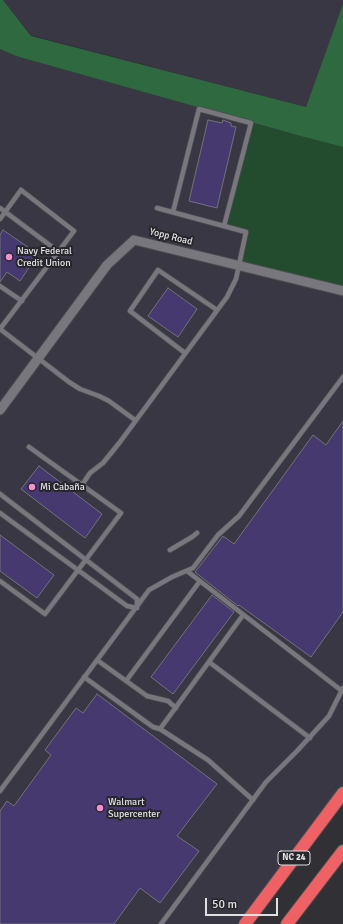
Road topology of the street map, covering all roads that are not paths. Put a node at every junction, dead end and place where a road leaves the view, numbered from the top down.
1 (0, 208) edge
2 (157, 208) dead end
3 (5, 212) junction
4 (173, 212) junction
5 (0, 219) edge
6 (224, 226) junction
7 (59, 252) junction
8 (239, 266) junction
9 (0, 286) edge
10 (343, 291) edge
11 (22, 301) junction
12 (217, 310) junction
13 (0, 329) edge
14 (184, 354) junction
15 (38, 358) junction
16 (343, 377) edge
17 (0, 410) edge
18 (135, 420) junction
19 (29, 447) dead end
20 (82, 485) junction
21 (0, 494) edge
22 (0, 513) edge
23 (197, 533) dead end
24 (170, 550) dead end
25 (86, 560) junction
26 (78, 570) junction
27 (187, 571) junction
28 (0, 581) edge
29 (200, 581) junction
30 (137, 608) junction
31 (243, 615) junction
32 (97, 660) junction
33 (209, 662) junction
34 (84, 677) junction
35 (126, 681) junction
36 (342, 689) edge
37 (176, 708) junction
38 (160, 729) junction
39 (310, 738) junction
40 (0, 791) edge
41 (343, 793) edge
42 (253, 800) junction
43 (343, 851) edge
44 (161, 924) edge
45 (245, 924) edge
46 (287, 924) edge

1 - 3 lane
2 - 4 lane
3 - 5 lane
3 - 7 lane
3 - 7 lane
4 - 6 lane
4 - 6 lane
6 - 8 lane
7 - 11 lane
8 - 10 street, Yopp Road
8 - 12 lane
8 - 15 street, Yopp Road
9 - 11 lane
11 - 13 lane
12 - 14 lane
12 - 14 lane
13 - 15 lane
14 - 18 lane
15 - 17 street, Yopp Road
15 - 18 lane
16 - 27 lane
18 - 20 lane
19 - 20 lane
20 - 25 lane
21 - 25 lane
22 - 26 lane
23 - 24 lane
25 - 26 lane
25 - 30 lane
26 - 28 lane
26 - 30 lane
27 - 29 lane
27 - 30 lane
29 - 31 lane
29 - 35 lane
30 - 32 lane
31 - 33 lane
31 - 36 lane
32 - 34 lane
32 - 35 lane
33 - 37 lane
33 - 39 lane
34 - 38 lane
34 - 40 lane
35 - 37 lane
36 - 39 lane
37 - 38 lane
38 - 42 lane
39 - 42 lane
41 - 45 highway, NC 24
42 - 44 lane
43 - 46 highway

